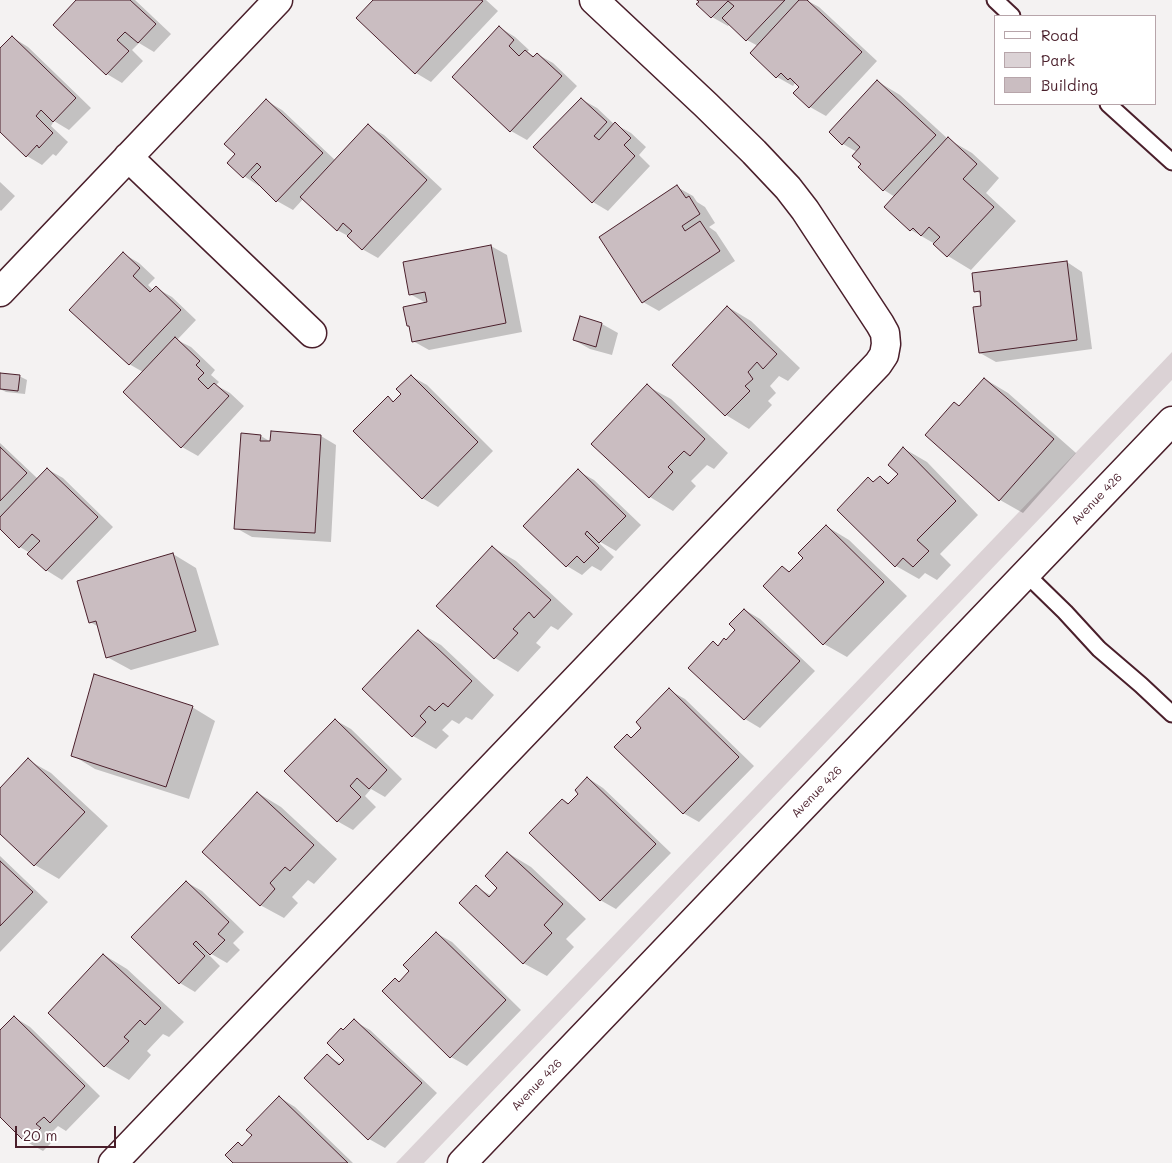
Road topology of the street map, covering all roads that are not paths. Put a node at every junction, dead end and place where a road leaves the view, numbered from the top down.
1 (278, 0) edge
2 (594, 0) edge
3 (995, 0) edge
4 (1011, 15) edge
5 (1109, 105) edge
6 (128, 157) junction
7 (1172, 162) edge
8 (0, 292) edge
9 (312, 333) dead end
10 (1172, 421) edge
11 (1026, 574) junction
12 (1172, 714) edge
13 (113, 1163) edge
14 (462, 1163) edge

1 - 6 street
2 - 13 street
3 - 4 lane
5 - 7 lane
6 - 8 street
6 - 9 street
10 - 11 street, Avenue 426
11 - 12 lane
11 - 14 street, Avenue 426

